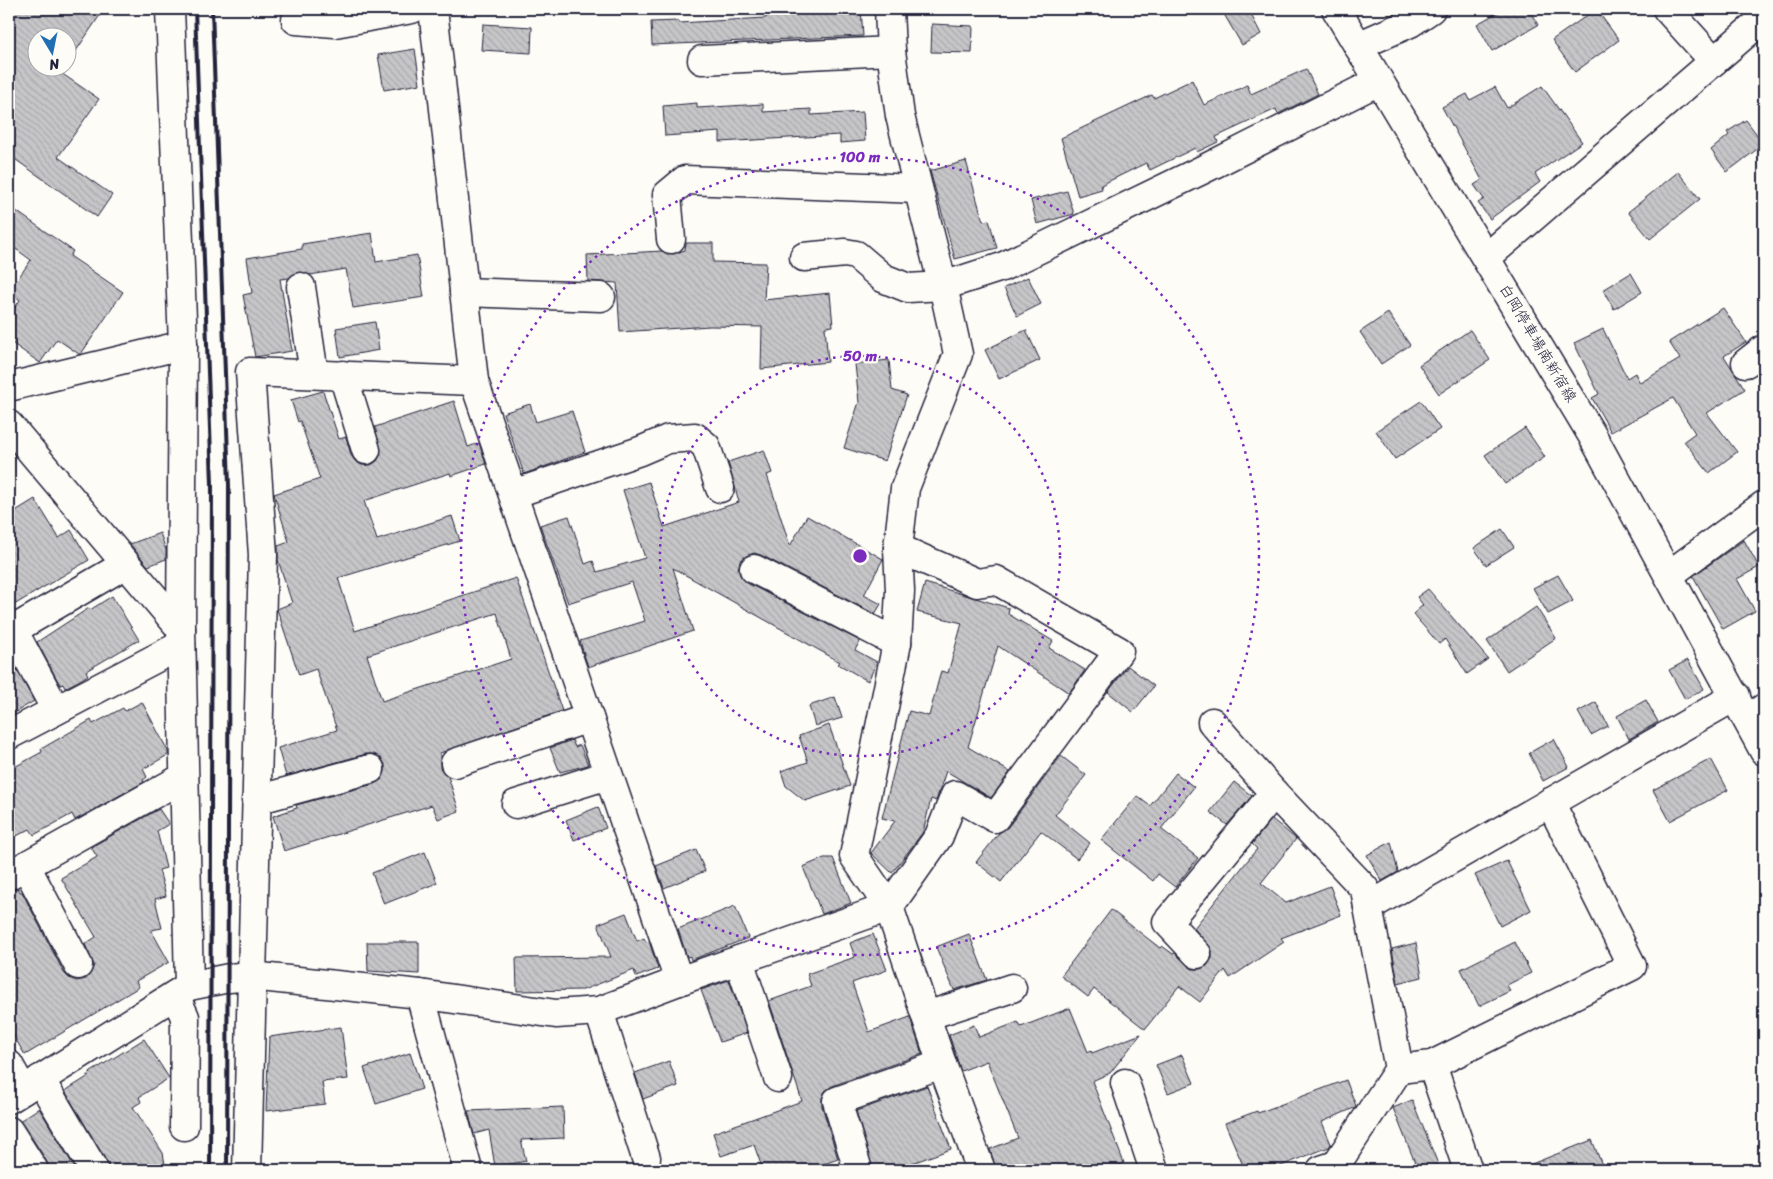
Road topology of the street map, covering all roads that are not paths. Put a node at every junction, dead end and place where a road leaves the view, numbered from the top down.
1 (170, 9) edge
2 (412, 9) edge
3 (433, 9) edge
4 (889, 9) edge
5 (1336, 9) edge
6 (1431, 9) edge
7 (1668, 9) edge
8 (1764, 18) edge
9 (296, 20) dead end
10 (1358, 46) junction
11 (891, 51) junction
12 (702, 60) dead end
13 (1714, 61) junction
14 (1379, 81) junction
15 (918, 189) junction
16 (671, 239) dead end
17 (804, 257) dead end
18 (1487, 257) junction
19 (943, 286) junction
20 (301, 287) dead end
21 (464, 292) junction
22 (600, 297) dead end
23 (183, 345) junction
24 (314, 374) junction
25 (344, 375) junction
26 (474, 381) junction
27 (9, 387) edge
28 (9, 425) edge
29 (366, 450) dead end
30 (720, 488) dead end
31 (513, 494) junction
32 (1764, 505) edge
33 (898, 548) junction
34 (126, 564) junction
35 (754, 569) dead end
36 (1669, 575) junction
37 (181, 637) junction
38 (897, 643) junction
39 (1749, 708) edge
40 (56, 710) junction
41 (589, 718) junction
42 (1212, 722) dead end
43 (9, 735) edge
44 (1764, 751) edge
45 (455, 763) dead end
46 (370, 769) dead end
47 (608, 774) junction
48 (184, 777) junction
49 (1274, 794) junction
50 (256, 800) junction
51 (1550, 802) junction
52 (516, 804) dead end
53 (17, 870) edge
54 (889, 907) junction
55 (1368, 907) junction
56 (1197, 954) dead end
57 (739, 960) junction
58 (78, 965) dead end
59 (251, 976) junction
60 (679, 981) junction
61 (1012, 988) dead end
62 (182, 990) junction
63 (420, 994) junction
64 (599, 1012) junction
65 (926, 1016) junction
66 (942, 1064) junction
67 (1432, 1065) junction
68 (9, 1066) edge
69 (1399, 1068) junction
70 (778, 1078) dead end
71 (1125, 1083) dead end
72 (24, 1089) edge
73 (184, 1126) dead end
74 (9, 1131) edge
75 (646, 1158) dead end
76 (34, 1170) edge
77 (94, 1170) edge
78 (247, 1170) edge
79 (468, 1170) edge
80 (858, 1170) edge
81 (981, 1170) edge
82 (1154, 1170) edge
83 (1321, 1170) edge
84 (1468, 1170) edge

1 - 23 street
2 - 9 street
3 - 21 street
4 - 11 street
5 - 10 street, 白岡停車場南新宿線
6 - 10 street
7 - 13 street
8 - 13 street
10 - 14 street, 白岡停車場南新宿線
11 - 12 street
11 - 15 street
13 - 18 street
14 - 18 street, 白岡停車場南新宿線
14 - 19 street
15 - 16 street
15 - 19 street
17 - 19 street
18 - 36 street, 白岡停車場南新宿線
19 - 33 street
20 - 24 street
21 - 22 street
21 - 26 street
23 - 27 street
23 - 37 street
24 - 25 street
24 - 50 street
25 - 26 street
25 - 29 street
26 - 31 street
28 - 34 street
30 - 31 street
31 - 41 street
32 - 36 street
33 - 38 street
33 - 54 street
34 - 37 street
34 - 40 street
35 - 38 street
36 - 39 street, 白岡停車場南新宿線
37 - 40 street
37 - 48 street
38 - 54 street
39 - 44 street, 白岡停車場南新宿線
39 - 51 street
40 - 43 street
41 - 45 street
41 - 47 street
42 - 49 street
46 - 50 street
47 - 52 street
47 - 60 street
48 - 53 street
48 - 62 street
49 - 55 street
49 - 56 street
50 - 59 street
51 - 55 street
51 - 67 street
53 - 58 street
54 - 57 street
54 - 65 street
55 - 69 street
57 - 60 street
57 - 70 street
59 - 62 street
59 - 63 street
59 - 78 street
60 - 64 street
61 - 65 street
62 - 72 street
62 - 73 street
63 - 64 street
63 - 79 street
64 - 75 street
65 - 66 street
66 - 80 street
66 - 81 street
67 - 69 street
67 - 84 street
68 - 72 street
69 - 83 street
71 - 82 street
72 - 77 street
74 - 76 street

